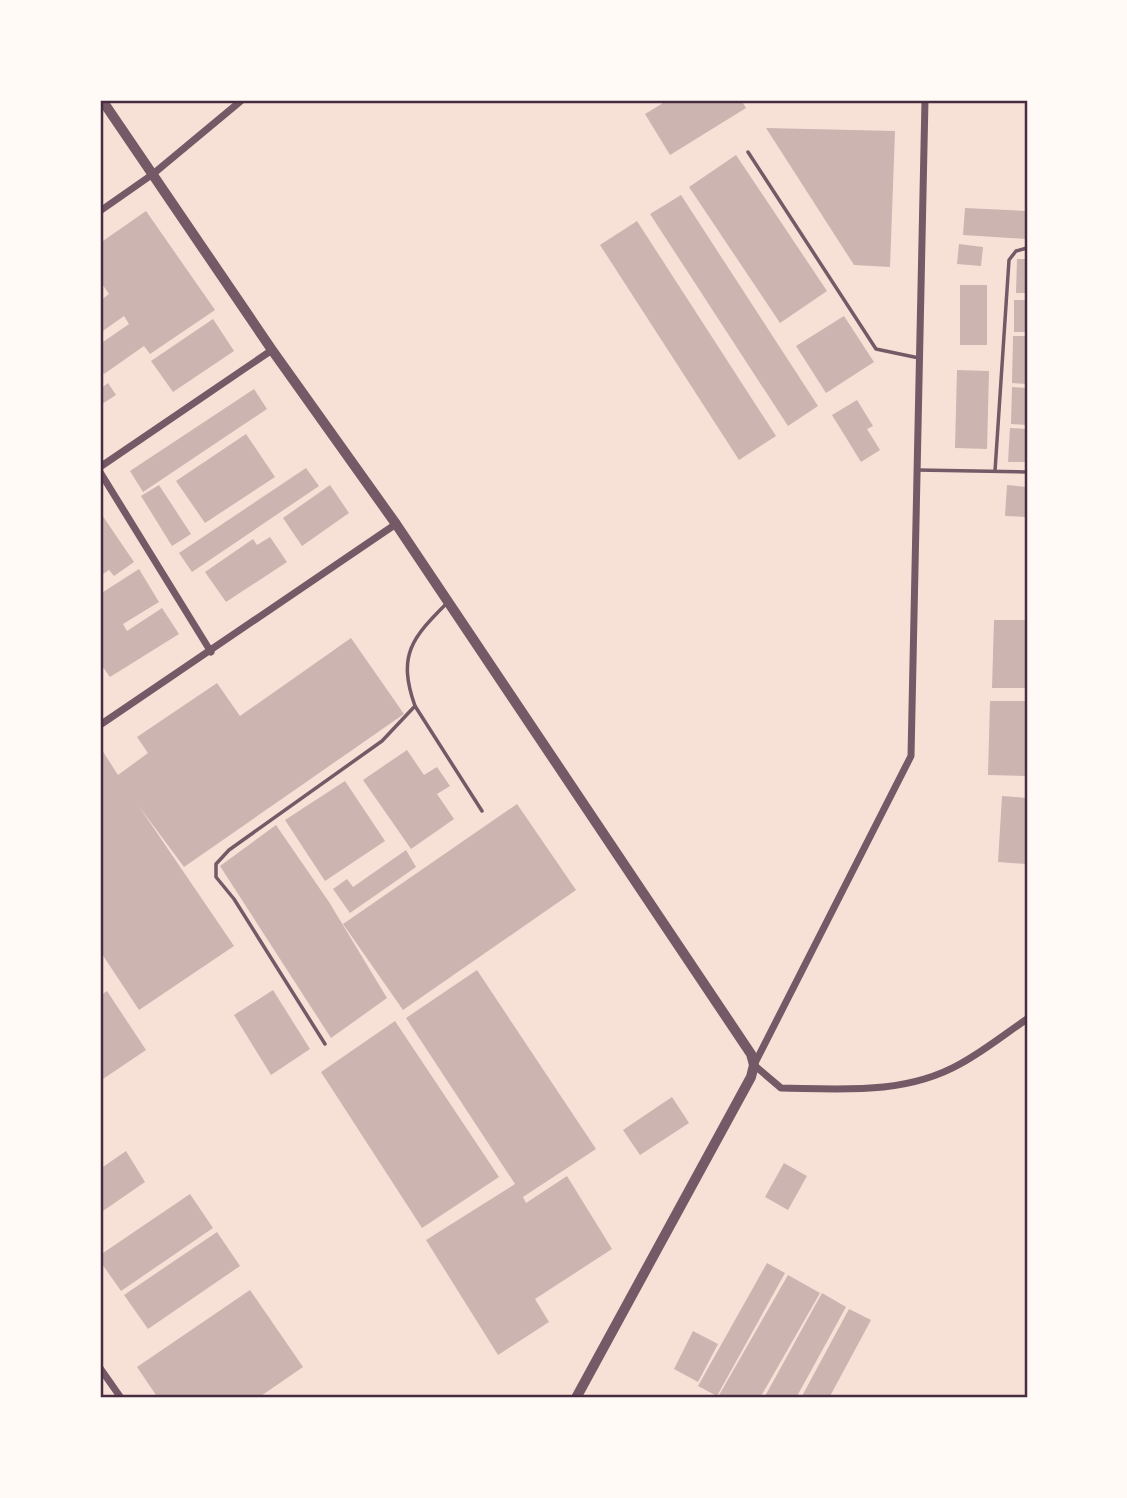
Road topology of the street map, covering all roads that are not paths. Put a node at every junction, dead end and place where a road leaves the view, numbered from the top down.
1 (102, 100) edge
2 (242, 100) edge
3 (925, 100) edge
4 (748, 152) dead end
5 (153, 174) junction
6 (100, 211) edge
7 (1027, 248) edge
8 (272, 350) junction
9 (919, 358) junction
10 (100, 469) edge
11 (917, 470) junction
12 (995, 471) junction
13 (1027, 472) edge
14 (396, 524) junction
15 (448, 601) junction
16 (211, 652) junction
17 (415, 706) junction
18 (100, 725) edge
19 (482, 811) dead end
20 (1027, 1019) edge
21 (325, 1044) dead end
22 (754, 1065) junction
23 (100, 1368) edge
24 (121, 1398) edge
25 (576, 1398) edge

1 - 5 street
2 - 5 street
3 - 9 street
4 - 9 lane
5 - 6 street
5 - 8 street
7 - 12 lane
8 - 10 street
8 - 14 street
9 - 11 street
10 - 16 street
11 - 12 lane
11 - 22 street
12 - 13 lane
14 - 15 street
14 - 16 street
15 - 17 lane
15 - 22 street
16 - 18 street
17 - 19 lane
17 - 21 lane
20 - 22 street
22 - 25 street
23 - 24 street

